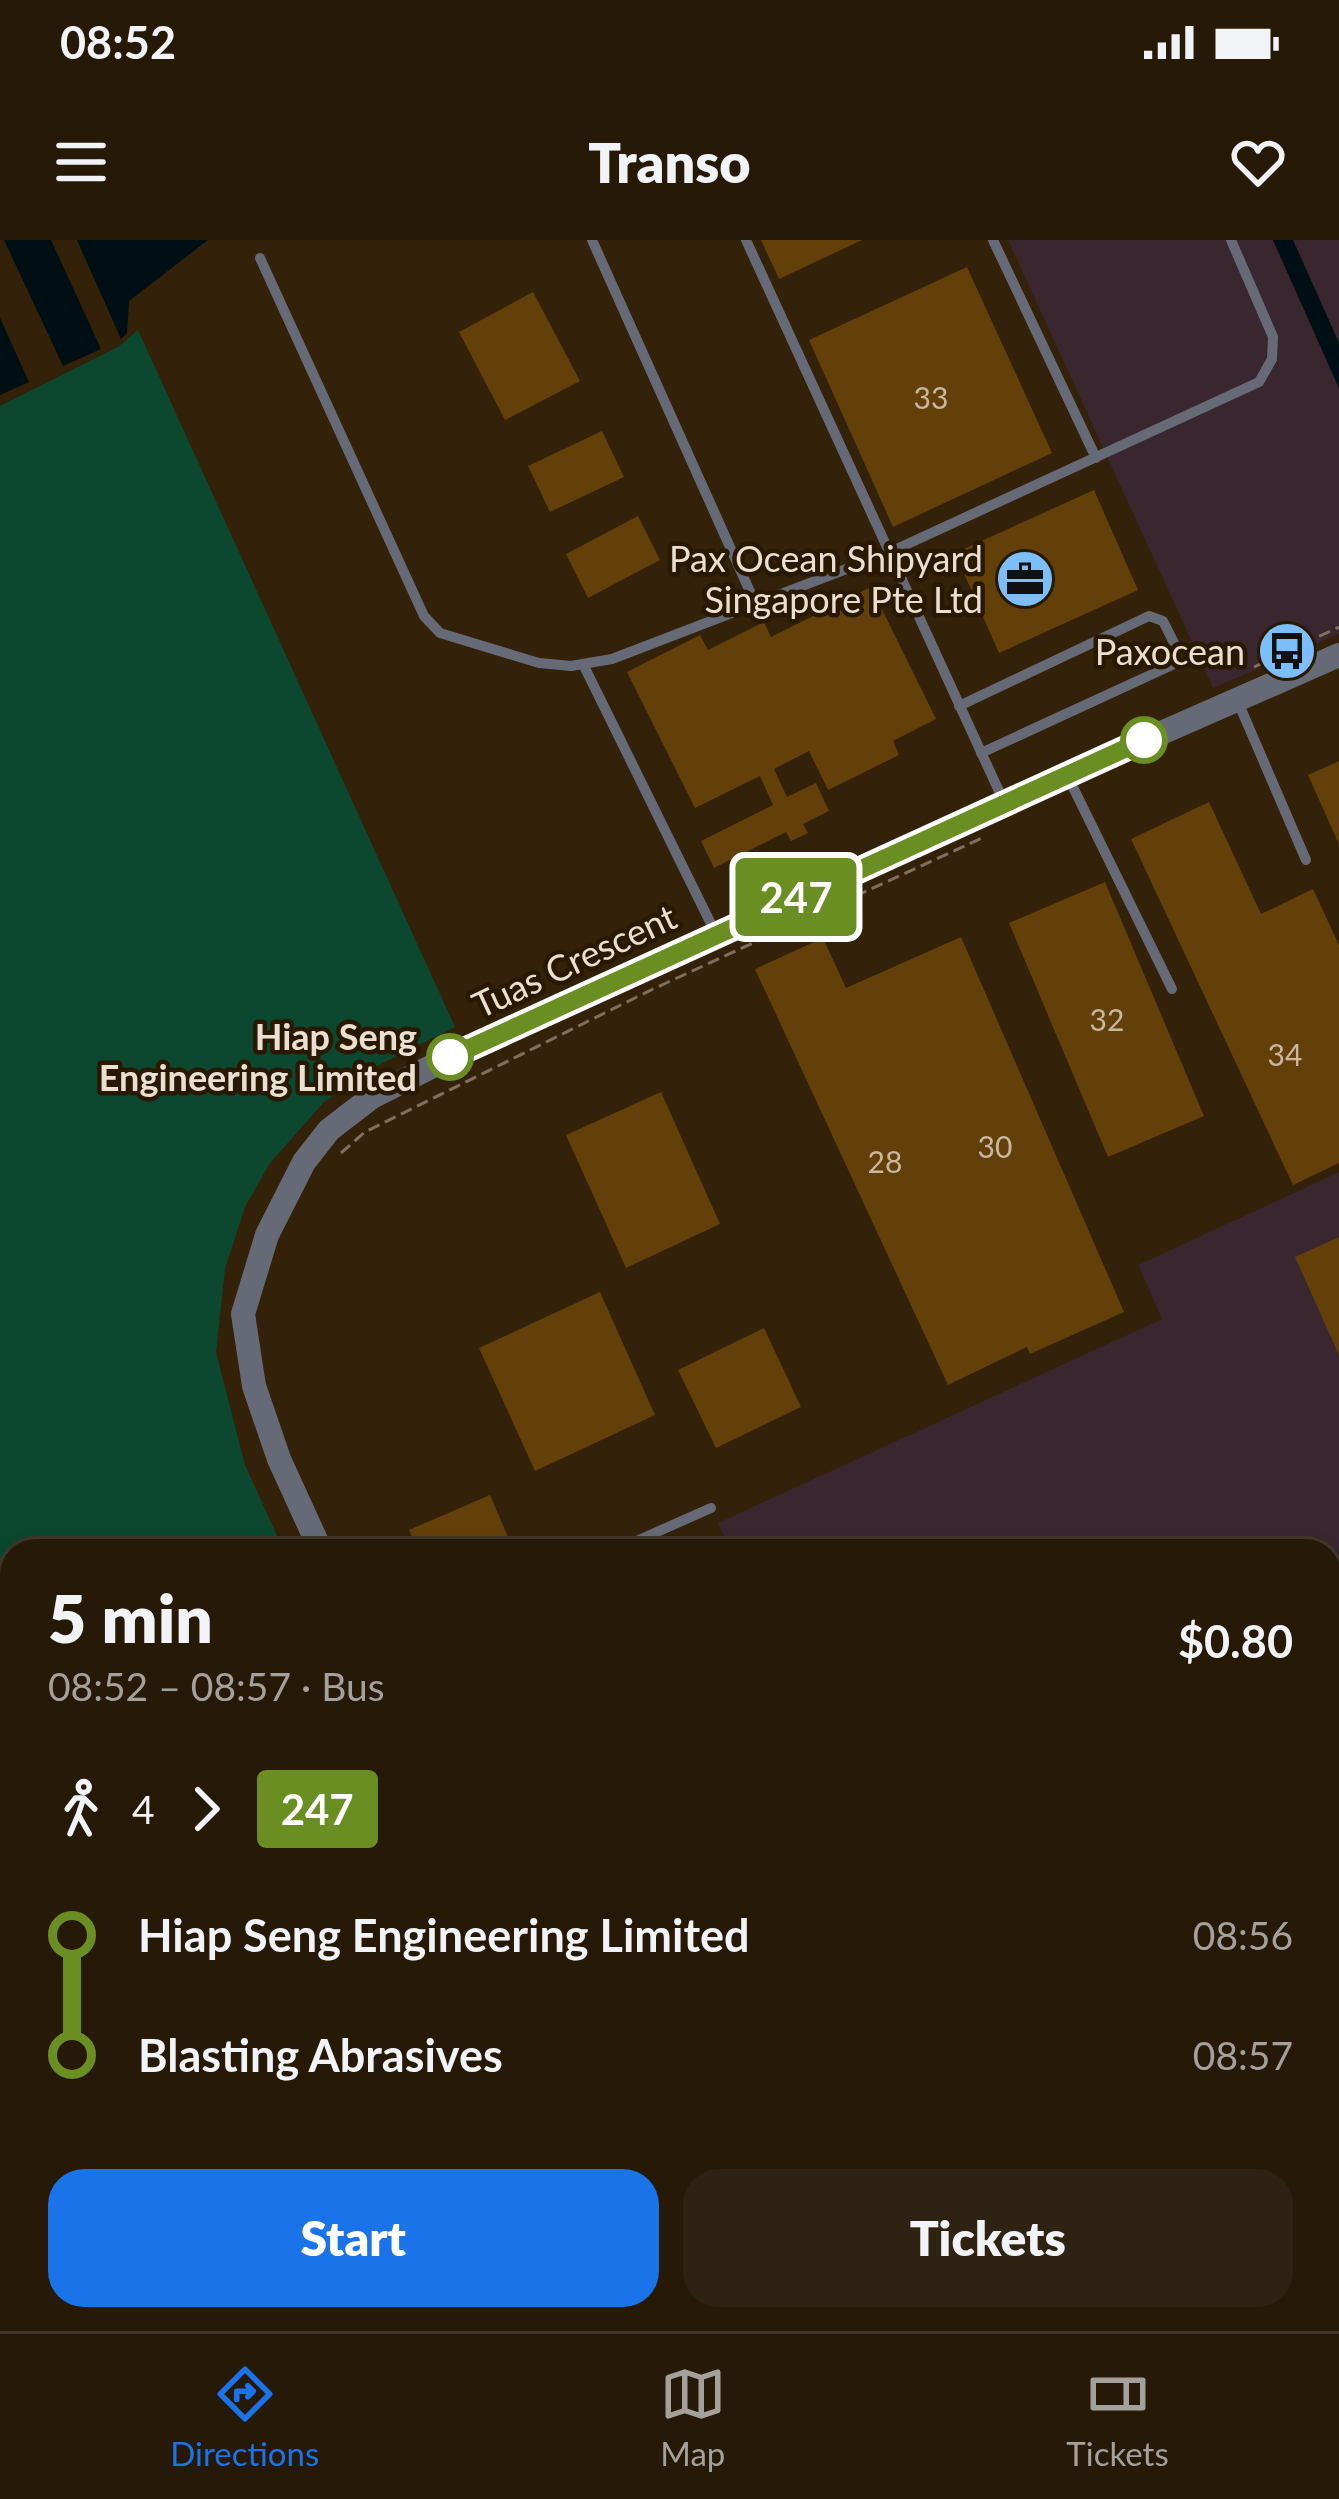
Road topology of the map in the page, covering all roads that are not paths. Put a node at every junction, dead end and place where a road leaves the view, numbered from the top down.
1 (592, 240) edge
2 (746, 240) edge
3 (993, 240) edge
4 (1232, 240) edge
5 (260, 258) dead end
6 (1096, 458) junction
7 (888, 553) junction
8 (756, 605) junction
9 (1339, 655) edge
10 (584, 664) junction
11 (1237, 699) junction
12 (959, 706) junction
13 (981, 753) junction
14 (1067, 774) junction
15 (1004, 802) junction
16 (1306, 860) dead end
17 (716, 934) junction
18 (1172, 989) dead end
19 (711, 1508) dead end
20 (315, 1539) edge
21 (641, 1539) edge

1 - 8 lane
2 - 7 lane
3 - 6 lane
4 - 6 lane
5 - 10 lane
6 - 7 lane
7 - 8 lane
7 - 12 lane
8 - 10 lane
9 - 11 street, Tuas Crescent
10 - 17 lane
11 - 14 street, Tuas Crescent
11 - 16 lane
12 - 13 lane
12 - 13 lane
13 - 15 lane
14 - 15 street, Tuas Crescent
14 - 18 lane
15 - 17 street, Tuas Crescent
17 - 20 street, Tuas Crescent
19 - 21 lane

